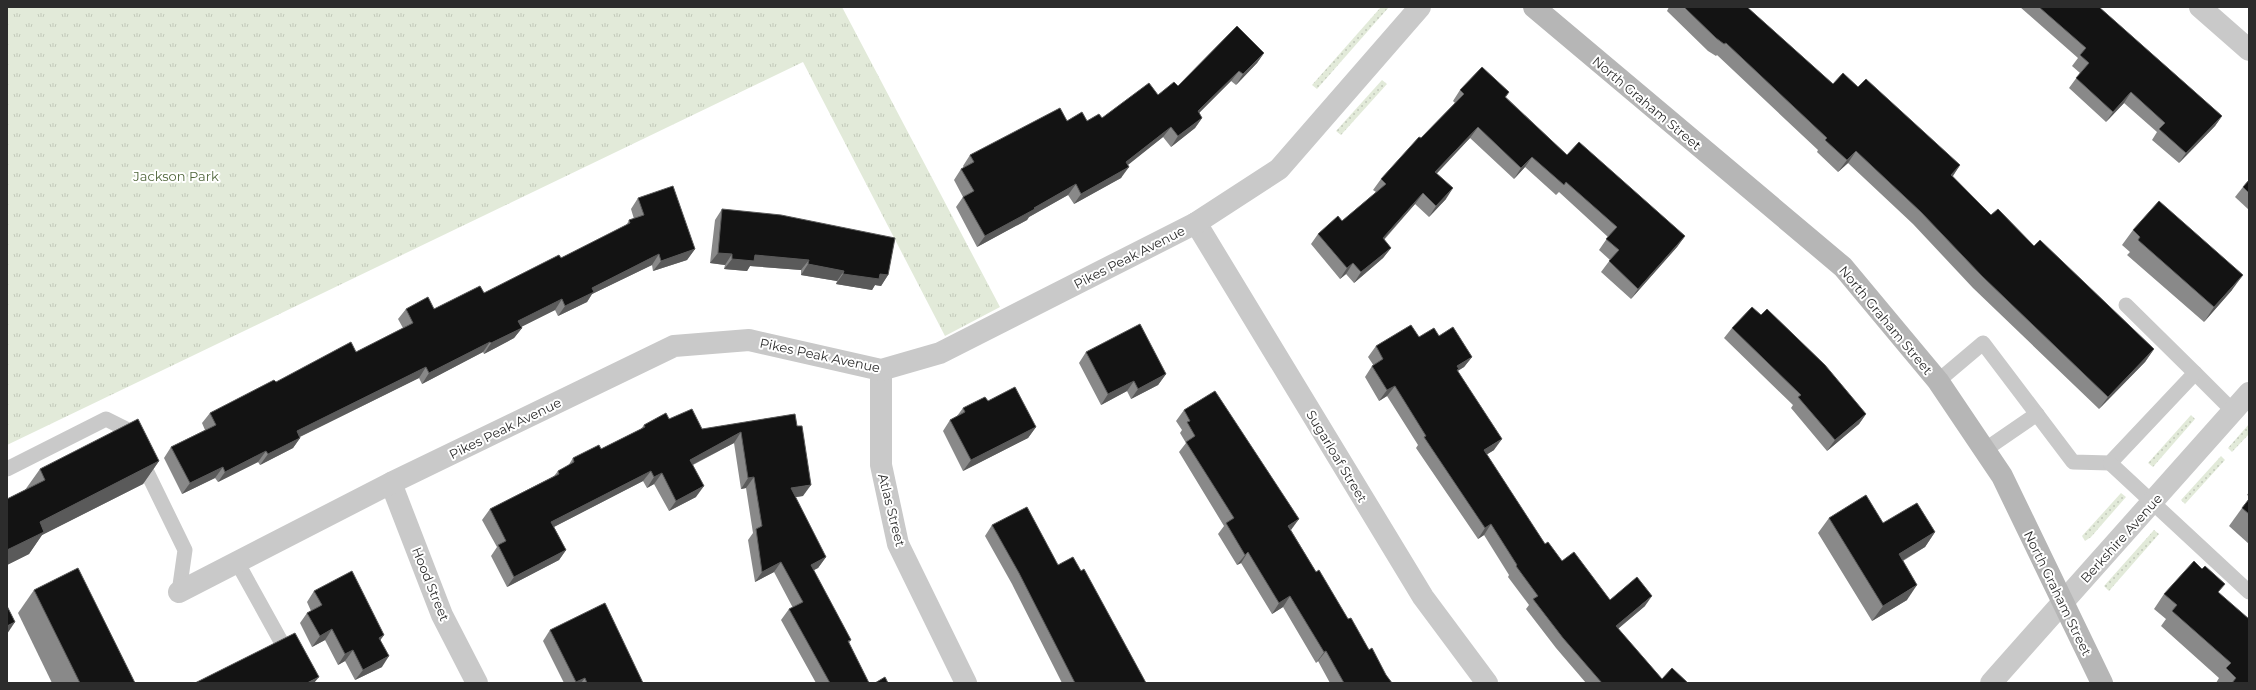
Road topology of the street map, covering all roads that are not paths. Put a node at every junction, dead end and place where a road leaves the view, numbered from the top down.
1 (1420, 7) edge
2 (1534, 7) edge
3 (2200, 7) edge
4 (2249, 50) edge
5 (1196, 223) junction
6 (2126, 305) dead end
7 (881, 370) junction
8 (2195, 373) junction
9 (1938, 381) junction
10 (2249, 393) edge
11 (2233, 411) junction
12 (2037, 414) junction
13 (1986, 449) junction
14 (2110, 462) junction
15 (7, 469) edge
16 (391, 483) junction
17 (2152, 504) junction
18 (237, 562) junction
19 (179, 592) joint
20 (2249, 592) edge
21 (2062, 603) junction
22 (304, 683) edge
23 (477, 683) edge
24 (966, 683) edge
25 (1487, 683) edge
26 (1991, 683) edge
27 (2102, 683) edge

1 - 5 street, Pikes Peak Avenue
2 - 9 main road, North Graham Street
3 - 4 street
5 - 7 street, Pikes Peak Avenue
5 - 25 street, Sugarloaf Street
6 - 8 lane
7 - 16 street, Pikes Peak Avenue
7 - 24 street, Atlas Street
8 - 11 lane
8 - 14 lane
9 - 12 lane
9 - 13 main road, North Graham Street
10 - 11 street, Berkshire Avenue
11 - 17 street, Berkshire Avenue
12 - 13 lane
12 - 14 lane
13 - 21 main road, North Graham Street
14 - 17 lane
15 - 19 lane
16 - 18 street, Pikes Peak Avenue
16 - 23 street, Hood Street
17 - 20 lane
17 - 21 street, Berkshire Avenue
18 - 19 street, Pikes Peak Avenue
18 - 22 lane
21 - 26 street, Berkshire Avenue
21 - 27 main road, North Graham Street

